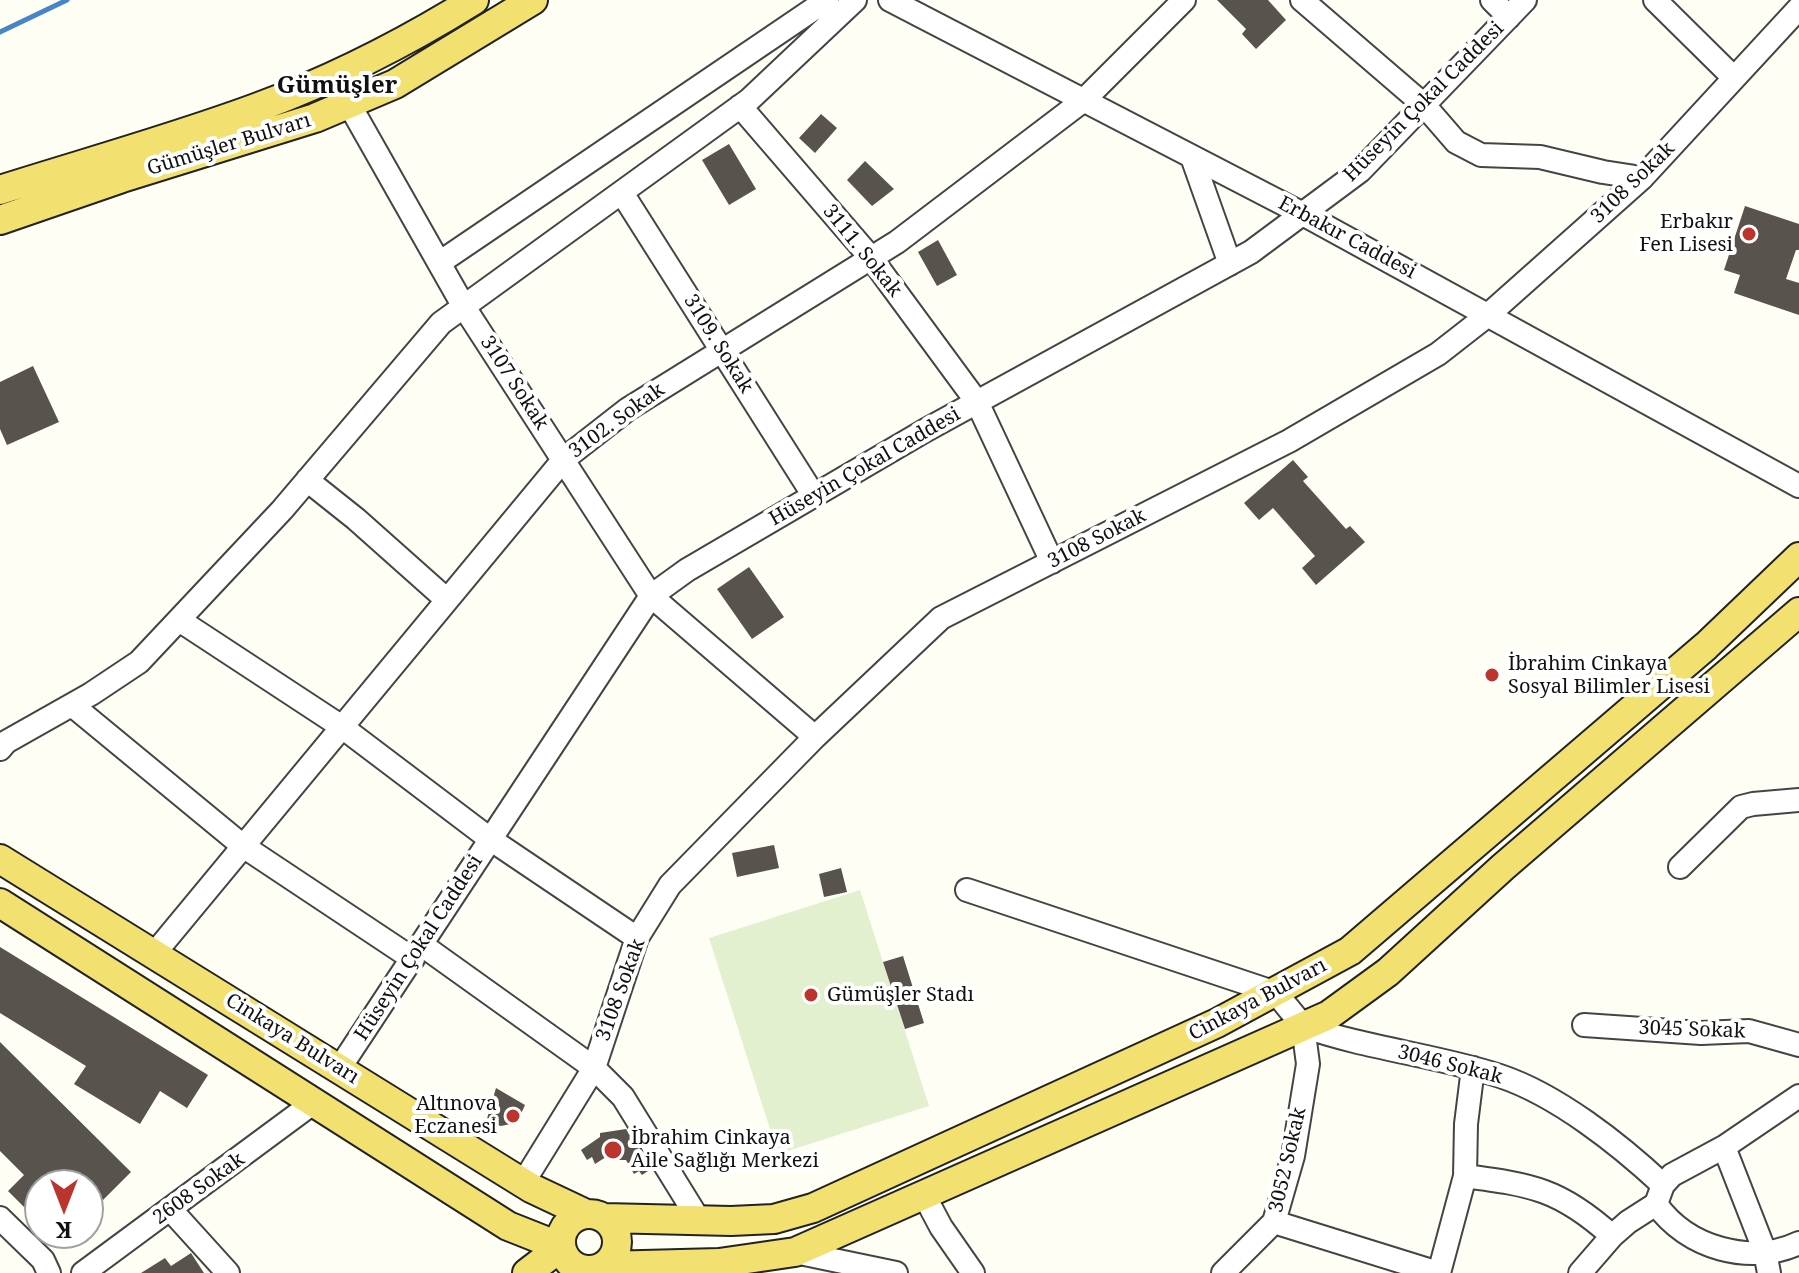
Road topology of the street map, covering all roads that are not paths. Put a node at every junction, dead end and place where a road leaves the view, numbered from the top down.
1 (474, 0) edge
2 (533, 0) edge
3 (794, 0) edge
4 (827, 0) edge
5 (855, 0) edge
6 (890, 0) edge
7 (1184, 0) edge
8 (1302, 0) edge
9 (1492, 0) edge
10 (1525, 0) edge
11 (1655, 0) edge
12 (1799, 8) edge
13 (1509, 17) junction
14 (794, 23) junction
15 (1734, 78) junction
16 (1084, 100) junction
17 (349, 104) junction
18 (1424, 105) junction
19 (740, 106) junction
20 (1192, 157) junction
21 (1642, 178) junction
22 (0, 190) edge
23 (622, 193) junction
24 (1303, 214) junction
25 (0, 220) edge
26 (871, 258) junction
27 (439, 263) junction
28 (1230, 264) junction
29 (464, 307) junction
30 (1488, 315) junction
31 (722, 351) junction
32 (977, 402) junction
33 (564, 459) junction
34 (307, 480) junction
35 (1799, 486) edge
36 (814, 496) junction
37 (1799, 557) edge
38 (1052, 562) junction
39 (651, 596) junction
40 (447, 600) junction
41 (1799, 612) edge
42 (179, 620) junction
43 (72, 705) junction
44 (342, 727) junction
45 (815, 737) junction
46 (0, 749) edge
47 (1799, 800) edge
48 (490, 839) junction
49 (243, 846) junction
50 (0, 859) edge
51 (1680, 867) dead end
52 (967, 890) dead end
53 (0, 903) edge
54 (637, 938) junction
55 (417, 952) junction
56 (154, 954) junction
57 (1276, 993) junction
58 (1584, 1025) dead end
59 (1303, 1026) junction
60 (1799, 1045) edge
61 (594, 1068) junction
62 (1473, 1068) junction
63 (339, 1069) junction
64 (1799, 1096) edge
65 (313, 1103) junction
66 (1724, 1147) junction
67 (1465, 1176) junction
68 (523, 1183) junction
69 (1660, 1194) junction
70 (924, 1195) junction
71 (170, 1209) junction
72 (595, 1216) junction
73 (0, 1218) edge
74 (699, 1220) junction
75 (1274, 1222) junction
76 (1612, 1236) junction
77 (1799, 1243) edge
78 (561, 1247) junction
79 (795, 1252) junction
80 (1767, 1263) edge
81 (705, 1268) edge
82 (590, 1269) edge
83 (49, 1273) edge
84 (83, 1273) edge
85 (228, 1273) edge
86 (527, 1273) edge
87 (896, 1273) edge
88 (973, 1273) edge
89 (1223, 1273) edge
90 (1439, 1273) edge
91 (1580, 1273) edge

1 - 22 main road, Gümüşler Bulvarı
2 - 17 main road, Gümüşler Bulvarı
3 - 14 street
4 - 14 street
5 - 19 street
6 - 16 street, Erbakır Caddesi
7 - 16 street, 3102. Sokak
8 - 18 street
9 - 13 street
10 - 13 street, Hüseyin Çokal Caddesi
11 - 15 street
12 - 15 street, 3108 Sokak
13 - 18 street, Hüseyin Çokal Caddesi
14 - 27 street
15 - 21 street, 3108 Sokak
16 - 20 street, Erbakır Caddesi
16 - 26 street, 3102. Sokak
17 - 25 main road, Gümüşler Bulvarı
17 - 27 street, 3107 Sokak
18 - 21 street
18 - 24 street, Hüseyin Çokal Caddesi
19 - 23 street
19 - 26 street, 3111. Sokak
20 - 24 street, Erbakır Caddesi
20 - 28 street
21 - 30 street, 3108 Sokak
23 - 29 street
23 - 31 street, 3109. Sokak
24 - 28 street, Hüseyin Çokal Caddesi
24 - 30 street, Erbakır Caddesi
26 - 31 street, 3102. Sokak
26 - 32 street, 3111. Sokak
27 - 29 street, 3107 Sokak
28 - 32 street, Hüseyin Çokal Caddesi
29 - 33 street, 3107 Sokak
29 - 34 street
30 - 35 street, Erbakır Caddesi
30 - 38 street, 3108 Sokak
31 - 33 street, 3102. Sokak
31 - 36 street, 3109. Sokak
32 - 36 street, Hüseyin Çokal Caddesi
32 - 38 street, 3111. Sokak
33 - 39 street, 3107 Sokak
33 - 40 street, 3102. Sokak
34 - 40 street
34 - 42 street
36 - 39 street, Hüseyin Çokal Caddesi
37 - 57 main road, Cinkaya Bulvarı
38 - 45 street, 3108 Sokak
39 - 45 street, 3107 Sokak
39 - 48 street, Hüseyin Çokal Caddesi
40 - 44 street, 3102. Sokak
41 - 59 main road, Cinkaya Bulvarı
42 - 43 street
42 - 44 street
43 - 46 street
43 - 49 street
44 - 48 street
44 - 49 street, 3102. Sokak
45 - 54 street, 3108 Sokak
47 - 51 street
48 - 54 street
48 - 55 street, Hüseyin Çokal Caddesi
49 - 55 street
49 - 56 street, 3102. Sokak
50 - 56 main road, Cinkaya Bulvarı
52 - 57 street
53 - 65 main road, Cinkaya Bulvarı
54 - 61 street, 3108 Sokak
55 - 61 street
55 - 63 street, Hüseyin Çokal Caddesi
56 - 63 main road, Cinkaya Bulvarı
57 - 59 street
57 - 74 main road, Cinkaya Bulvarı
58 - 60 street, 3045 Sokak
59 - 62 street, 3046 Sokak
59 - 70 main road, Cinkaya Bulvarı
59 - 75 street, 3052 Sokak
61 - 68 street, 3108 Sokak
61 - 74 street
62 - 67 street
62 - 69 street, 3046 Sokak
63 - 68 main road, Cinkaya Bulvarı
64 - 66 street
65 - 71 street, 2608 Sokak
65 - 78 main road, Cinkaya Bulvarı
66 - 69 street
66 - 80 street
67 - 76 street
67 - 90 street
68 - 72 main road, Cinkaya Bulvarı
69 - 76 street
69 - 80 street, 3046 Sokak
70 - 79 main road, Cinkaya Bulvarı
70 - 88 street
71 - 84 street, 2608 Sokak
71 - 85 street
72 - 74 main road, Cinkaya Bulvarı
72 - 78 main road
72 - 82 main road
73 - 83 street
75 - 89 street, 3052 Sokak
75 - 90 street
76 - 91 street
77 - 80 street, 3046 Sokak
78 - 82 main road
78 - 86 main road
79 - 81 main road, Cinkaya Bulvarı
79 - 87 street
81 - 82 main road, Cinkaya Bulvarı

